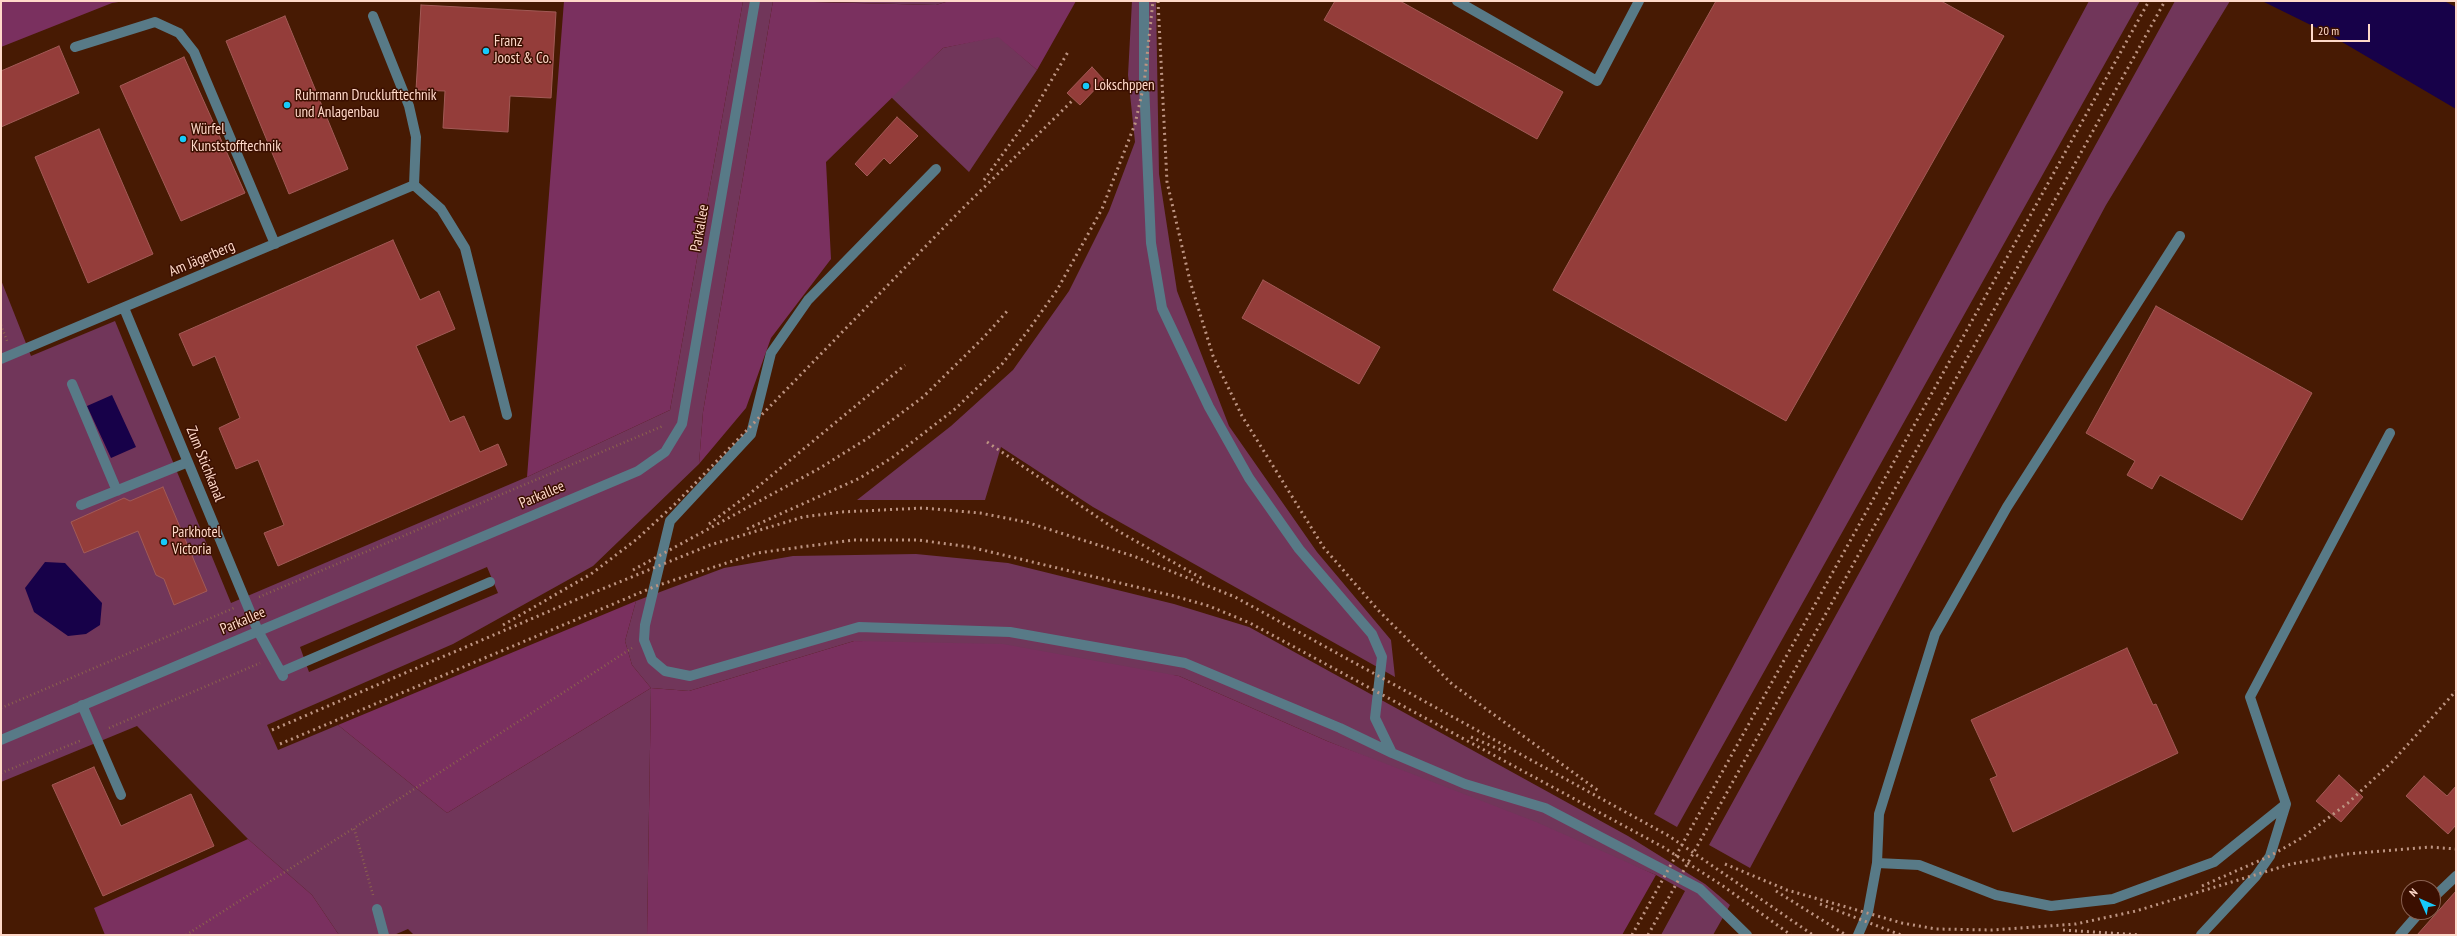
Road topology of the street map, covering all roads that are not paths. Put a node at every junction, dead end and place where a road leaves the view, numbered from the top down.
1 (755, 1) edge
2 (1144, 1) edge
3 (1457, 1) edge
4 (1639, 1) edge
5 (373, 16) dead end
6 (75, 47) dead end
7 (936, 169) dead end
8 (414, 185) junction
9 (2180, 236) dead end
10 (275, 244) junction
11 (124, 308) junction
12 (1, 359) edge
13 (72, 384) dead end
14 (507, 415) dead end
15 (2390, 433) dead end
16 (188, 462) junction
17 (117, 491) junction
18 (81, 505) dead end
19 (490, 582) dead end
20 (258, 631) junction
21 (82, 705) junction
22 (1, 740) edge
23 (1392, 753) junction
24 (121, 795) dead end
25 (2286, 804) junction
26 (1877, 863) junction
27 (2456, 876) edge
28 (2441, 890) edge
29 (377, 909) road end
30 (2413, 920) edge
31 (384, 935) edge
32 (1747, 935) edge
33 (1858, 935) edge
34 (2201, 935) edge
35 (2400, 935) edge

1 - 20 street, Parkallee
2 - 23 street
3 - 4 street
5 - 8 street
6 - 10 street
7 - 23 street
8 - 10 street, Am Jägerberg
8 - 14 street
9 - 26 street
10 - 11 street, Am Jägerberg
11 - 12 street, Am Jägerberg
11 - 16 street, Zum Stichkanal
13 - 17 street
15 - 25 street
16 - 17 street
16 - 20 street, Zum Stichkanal
17 - 18 street
19 - 20 street, Zum Stichkanal
20 - 21 street, Parkallee
21 - 22 street, Parkallee
21 - 24 street
23 - 32 street
25 - 26 street
25 - 34 street
26 - 33 street
27 - 28 street
29 - 31 street
30 - 35 street

